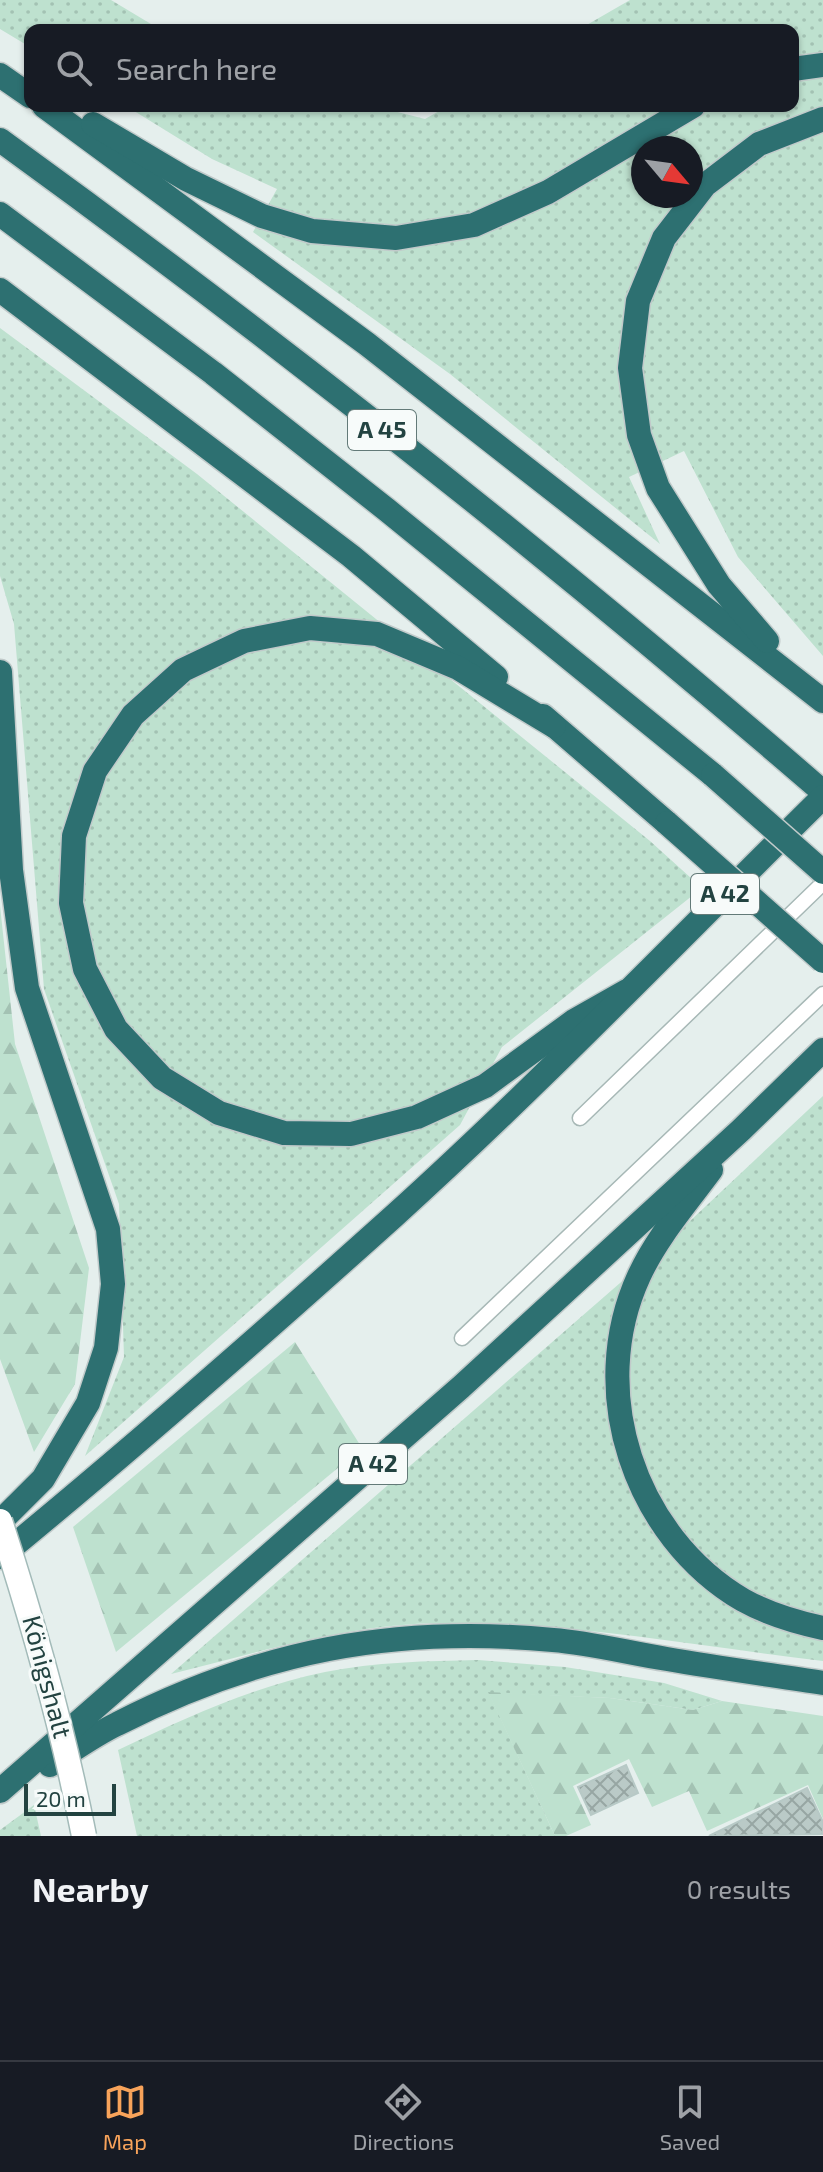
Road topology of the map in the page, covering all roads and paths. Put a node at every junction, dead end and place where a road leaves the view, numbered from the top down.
1 (823, 65) edge
2 (799, 68) edge
3 (0, 72) edge
4 (24, 84) edge
5 (24, 91) edge
6 (52, 112) edge
7 (73, 112) edge
8 (683, 112) edge
9 (823, 119) edge
10 (0, 140) edge
11 (0, 214) edge
12 (0, 290) edge
13 (0, 672) edge
14 (802, 682) junction
15 (823, 701) edge
16 (554, 726) junction
17 (823, 794) edge
18 (823, 872) edge
19 (823, 883) edge
20 (823, 961) edge
21 (627, 991) junction
22 (823, 994) edge
23 (823, 1050) edge
24 (580, 1118) dead end
25 (741, 1130) junction
26 (462, 1338) dead end
27 (0, 1521) edge
28 (0, 1557) edge
29 (823, 1628) edge
30 (823, 1683) edge
31 (0, 1793) edge
32 (84, 1836) edge

1 - 2 highway
3 - 4 highway
3 - 5 highway
6 - 14 highway
7 - 8 highway
9 - 14 highway
10 - 17 highway, A 45
11 - 18 highway, A 45, bridge
12 - 16 highway
13 - 27 highway
14 - 15 highway
16 - 20 highway, bridge
16 - 21 highway
17 - 21 highway, A 42
19 - 24 lane
21 - 28 highway, A 42
22 - 26 lane
23 - 25 highway, A 42
25 - 29 highway
25 - 31 highway, A 42
27 - 32 main road, Königshalt, bridge
30 - 31 highway

